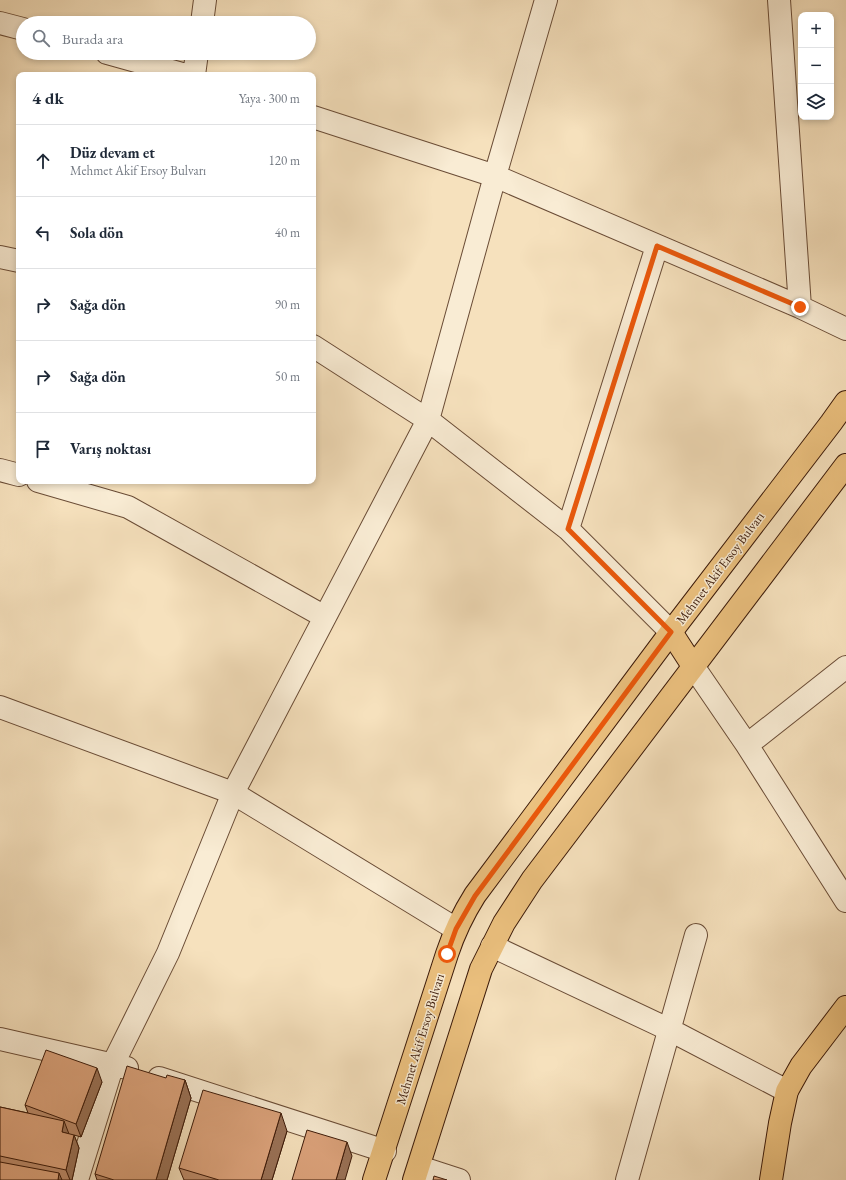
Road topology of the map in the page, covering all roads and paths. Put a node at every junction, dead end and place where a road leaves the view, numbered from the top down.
1 (205, 0) edge
2 (546, 0) edge
3 (779, 0) edge
4 (203, 16) edge
5 (0, 23) edge
6 (16, 27) edge
7 (133, 60) edge
8 (196, 60) edge
9 (175, 72) edge
10 (194, 72) edge
11 (316, 117) edge
12 (495, 176) junction
13 (657, 246) junction
14 (0, 257) edge
15 (16, 260) edge
16 (800, 307) junction
17 (846, 329) edge
18 (316, 348) edge
19 (846, 402) edge
20 (428, 420) junction
21 (846, 465) edge
22 (0, 470) edge
23 (16, 474) edge
24 (48, 484) edge
25 (568, 529) junction
26 (325, 617) junction
27 (671, 632) junction
28 (693, 666) junction
29 (846, 667) edge
30 (0, 707) edge
31 (747, 744) junction
32 (233, 793) junction
33 (846, 901) edge
34 (456, 929) junction
35 (696, 935) dead end
36 (492, 946) junction
37 (846, 1007) edge
38 (670, 1030) junction
39 (0, 1039) edge
40 (113, 1064) junction
41 (787, 1091) junction
42 (385, 1151) junction
43 (416, 1173) edge
44 (77, 1180) edge
45 (374, 1180) edge
46 (459, 1180) edge
47 (627, 1180) edge
48 (771, 1180) edge

1 - 4 street
2 - 12 street
3 - 16 street
5 - 6 street
7 - 9 street
8 - 10 street
11 - 12 street
12 - 13 street
12 - 20 street
13 - 16 street
13 - 25 street
14 - 15 street
16 - 17 street
18 - 20 street
19 - 27 main road, Mehmet Akif Ersoy Bulvarı
20 - 25 street
20 - 26 street
21 - 28 main road
22 - 23 street
24 - 26 street
25 - 27 street
26 - 32 street
27 - 28 main road
27 - 34 main road, Mehmet Akif Ersoy Bulvarı
28 - 31 street
28 - 36 main road
29 - 31 street
30 - 32 street
31 - 33 street
32 - 34 street
32 - 40 street
34 - 42 main road, Mehmet Akif Ersoy Bulvarı
35 - 38 street
36 - 38 street
36 - 43 main road
37 - 41 main road
38 - 41 street
38 - 47 street
39 - 40 street
40 - 42 street
40 - 44 street
41 - 48 main road
42 - 45 main road, Mehmet Akif Ersoy Bulvarı
43 - 46 street

